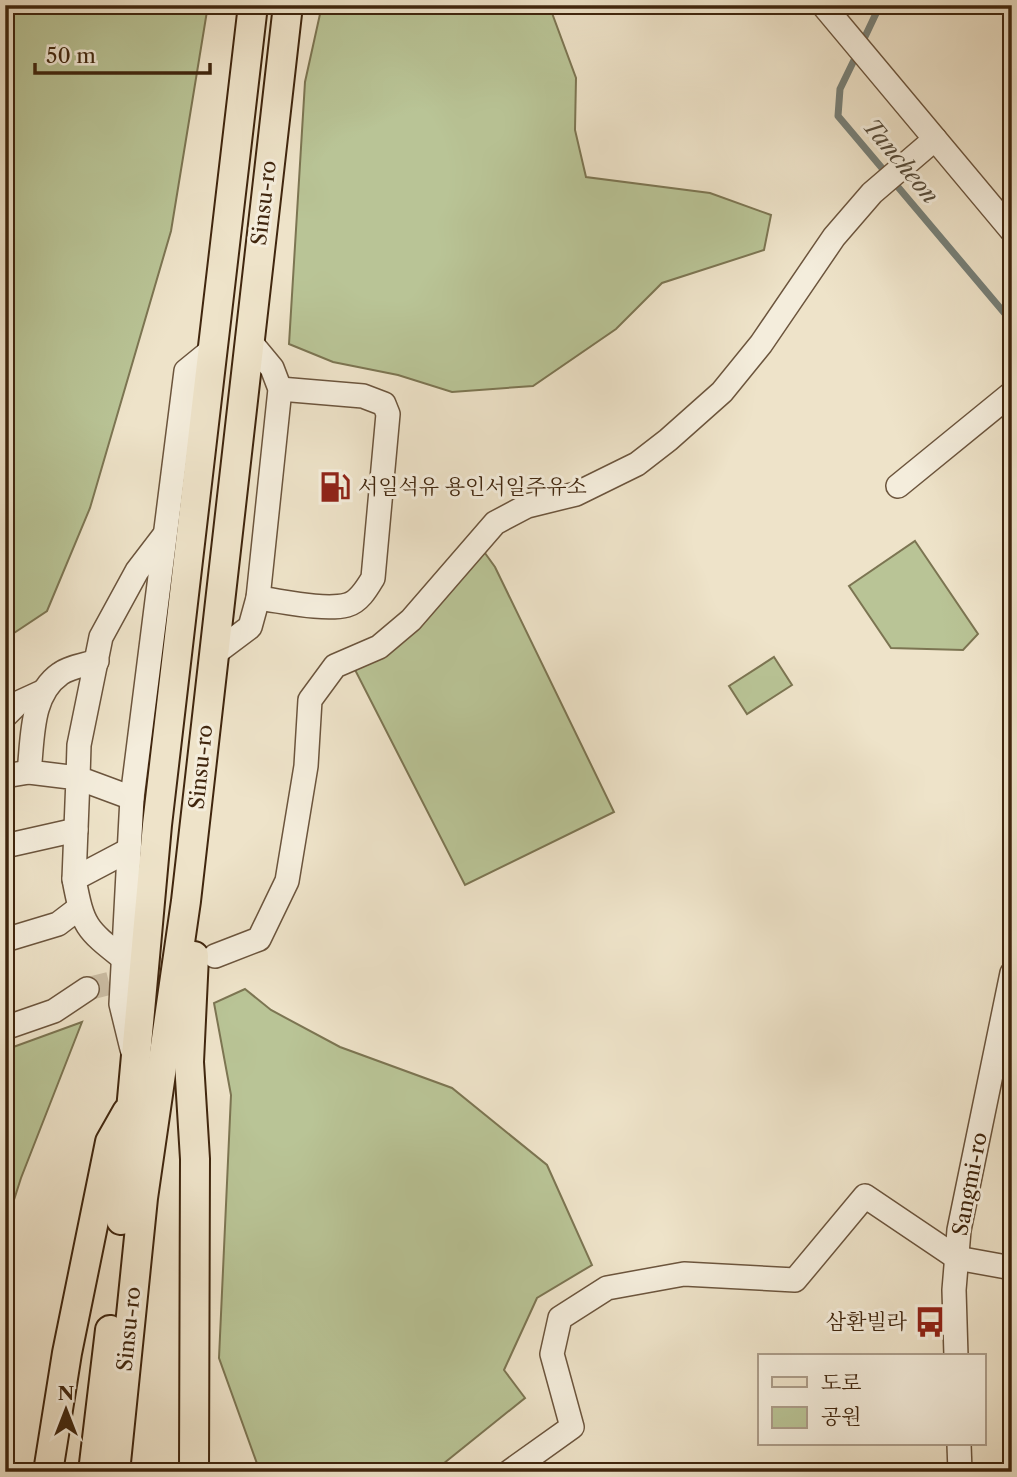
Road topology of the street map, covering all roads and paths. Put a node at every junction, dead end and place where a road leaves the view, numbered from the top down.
1 (253, 5) edge
2 (288, 5) edge
3 (823, 5) edge
4 (935, 139) junction
5 (1012, 232) edge
6 (248, 340) junction
7 (213, 349) junction
8 (280, 389) junction
9 (1012, 393) edge
10 (898, 486) dead end
11 (165, 534) junction
12 (258, 598) junction
13 (214, 654) junction
14 (97, 661) junction
15 (42, 692) junction
16 (5, 716) edge
17 (29, 772) junction
18 (5, 776) edge
19 (78, 778) junction
20 (132, 798) junction
21 (76, 830) junction
22 (5, 846) edge
23 (129, 850) junction
24 (75, 879) junction
25 (186, 901) junction
26 (79, 908) junction
27 (5, 940) edge
28 (215, 956) tunnel mouth
29 (124, 959) junction
30 (1012, 972) edge
31 (87, 989) tunnel mouth
32 (5, 1028) edge
33 (137, 1072) junction
34 (133, 1100) junction
35 (957, 1258) junction
36 (1012, 1268) edge
37 (956, 1354) edge
38 (959, 1446) edge
39 (48, 1472) edge
40 (93, 1472) edge
41 (115, 1472) edge
42 (194, 1472) edge
43 (509, 1472) edge
44 (960, 1472) edge

1 - 7 main road, Sinsu-ro
2 - 6 main road, Sinsu-ro
3 - 4 street
4 - 5 street
4 - 28 street
6 - 8 street
6 - 13 main road, Sinsu-ro
7 - 11 street
7 - 33 main road, Sinsu-ro
8 - 12 street
8 - 12 street
9 - 10 street
11 - 14 street
11 - 20 street
12 - 13 street
13 - 25 main road, Sinsu-ro
14 - 15 street
14 - 19 street
15 - 16 street
15 - 17 street
17 - 18 street
17 - 19 street
19 - 20 street
19 - 21 street
20 - 23 street
21 - 22 street
21 - 24 street
23 - 24 street
23 - 29 street
24 - 26 street
25 - 41 main road, Sinsu-ro
25 - 42 main road
26 - 27 street
26 - 29 street
29 - 33 street
30 - 35 street, Sangmi-ro
31 - 32 street
33 - 34 main road, Sinsu-ro
34 - 39 main road
34 - 40 main road, Sinsu-ro
35 - 36 street
35 - 37 street, Sangmi-ro
35 - 43 street
38 - 44 street

